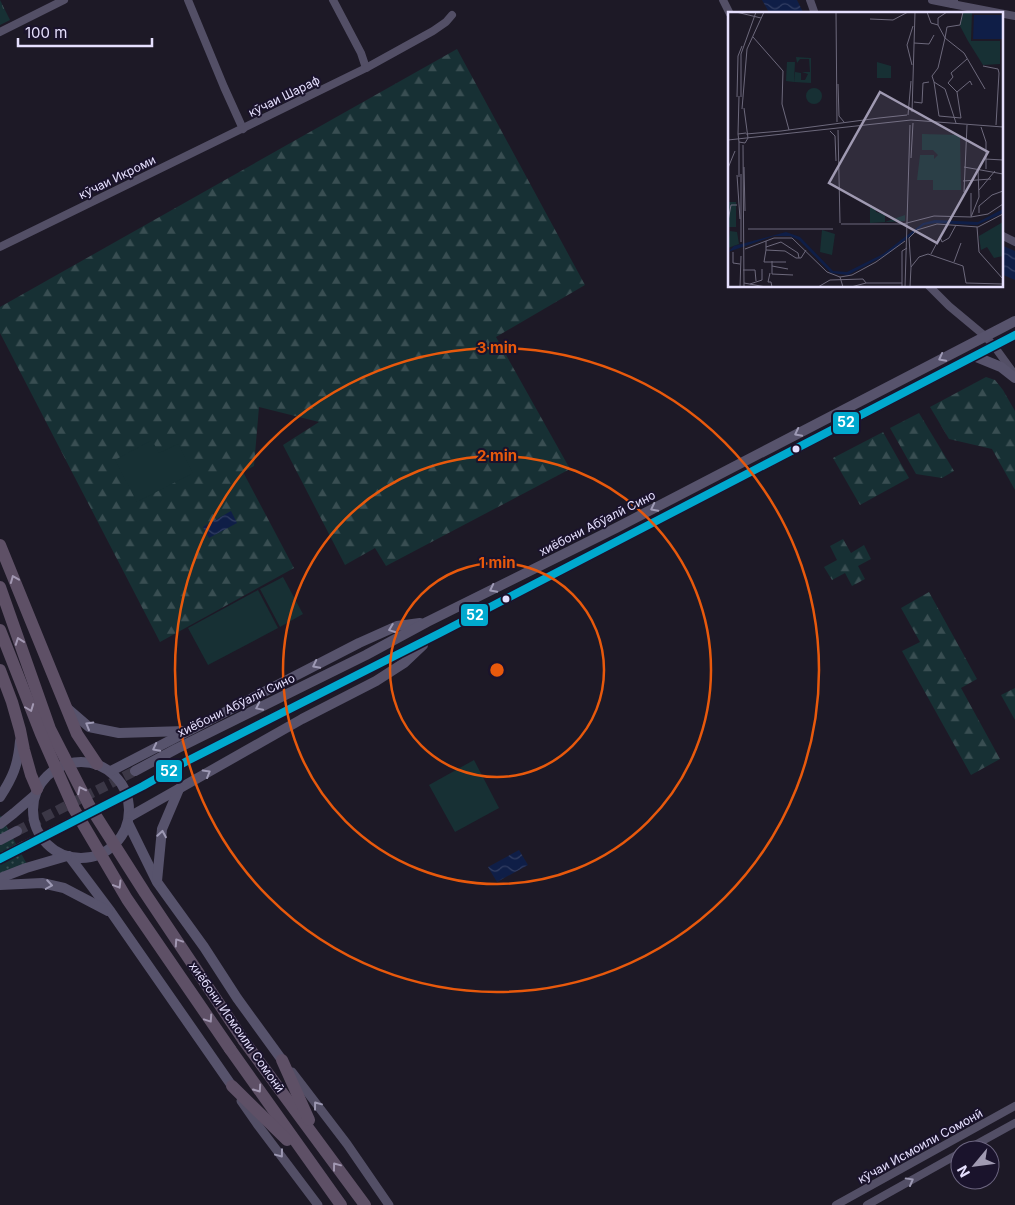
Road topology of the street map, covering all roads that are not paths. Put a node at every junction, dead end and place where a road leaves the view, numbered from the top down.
1 (64, 0) edge
2 (189, 0) edge
3 (333, 0) edge
4 (723, 0) edge
5 (819, 0) edge
6 (932, 0) edge
7 (810, 2) edge
8 (953, 2) edge
9 (729, 12) edge
10 (997, 12) edge
11 (1002, 13) edge
12 (452, 15) dead end
13 (1015, 16) edge
14 (0, 32) edge
15 (366, 68) junction
16 (244, 128) junction
17 (1002, 236) edge
18 (1015, 242) edge
19 (0, 247) edge
20 (931, 288) edge
21 (1015, 321) edge
22 (1015, 335) edge
23 (986, 336) junction
24 (994, 346) junction
25 (974, 356) junction
26 (1015, 376) edge
27 (0, 545) edge
28 (0, 587) edge
29 (427, 622) junction
30 (0, 630) edge
31 (433, 636) junction
32 (0, 670) edge
33 (65, 706) junction
34 (20, 730) junction
35 (188, 731) junction
36 (97, 764) junction
37 (111, 771) junction
38 (135, 771) tunnel mouth
39 (143, 786) tunnel mouth
40 (179, 789) junction
41 (36, 792) junction
42 (0, 796) edge
43 (129, 820) junction
44 (0, 824) edge
45 (17, 831) tunnel mouth
46 (0, 840) edge
47 (24, 846) tunnel mouth
48 (68, 856) junction
49 (0, 858) edge
50 (0, 878) edge
51 (157, 882) junction
52 (0, 885) edge
53 (111, 912) junction
54 (282, 1060) junction
55 (232, 1086) junction
56 (1015, 1106) edge
57 (1015, 1123) edge
58 (984, 1140) edge
59 (320, 1145) junction
60 (923, 1157) junction
61 (950, 1159) edge
62 (310, 1162) junction
63 (930, 1170) junction
64 (318, 1205) edge
65 (341, 1205) edge
66 (365, 1205) edge
67 (389, 1205) edge
68 (836, 1205) edge
69 (868, 1205) edge

1 - 14 street
2 - 16 street, кӯчаи Шараф
3 - 15 street
4 - 9 street
5 - 7 street
6 - 8 street
8 - 10 street
11 - 13 street
12 - 15 street, кӯчаи Шараф
15 - 16 street, кӯчаи Шараф
16 - 19 street, кӯчаи Икроми
17 - 18 street
20 - 23 street
21 - 23 main road, хиёбони Абӯалӣ Сино
22 - 24 main road, хиёбони Абӯалӣ Сино
23 - 24 street
23 -> 29 main road, хиёбони Абӯалӣ Сино
24 - 25 main road, хиёбони Абӯалӣ Сино
24 - 26 street
25 - 26 main road
25 - 31 main road, хиёбони Абӯалӣ Сино
33 -> 27 highway
59 -> 28 highway, хиёбони Исмоили Сомонӣ, bridge
29 -> 35 main road
29 -> 38 main road, хиёбони Абӯалӣ Сино
30 -> 62 highway, хиёбони Исмоили Сомонӣ, bridge
31 - 39 main road, хиёбони Абӯалӣ Сино
40 -> 31 main road
32 - 34 highway
35 -> 33 main road
33 - 36 highway
34 - 41 highway
34 - 42 main road
35 -> 37 main road
36 - 37 main road
36 - 41 main road
37 - 43 main road
40 - 43 main road
51 -> 40 main road
41 - 44 main road
41 - 48 main road
43 - 48 main road
43 - 51 main road
45 - 46 main road
47 - 49 main road
48 - 50 main road
48 - 53 main road
51 - 54 main road
52 -> 53 main road
53 - 55 main road
54 - 59 highway
67 -> 54 street
55 - 62 highway
55 -> 64 street
56 - 60 street, кӯчаи Исмоили Сомонӣ
57 - 58 street, кӯчаи Исмоили Сомонӣ
66 -> 59 highway, хиёбони Исмоили Сомонӣ
60 - 63 street
60 - 68 street, кӯчаи Исмоили Сомонӣ
61 - 63 street, кӯчаи Исмоили Сомонӣ
62 - 65 highway, хиёбони Исмоили Сомонӣ
69 -> 63 street, кӯчаи Исмоили Сомонӣ

